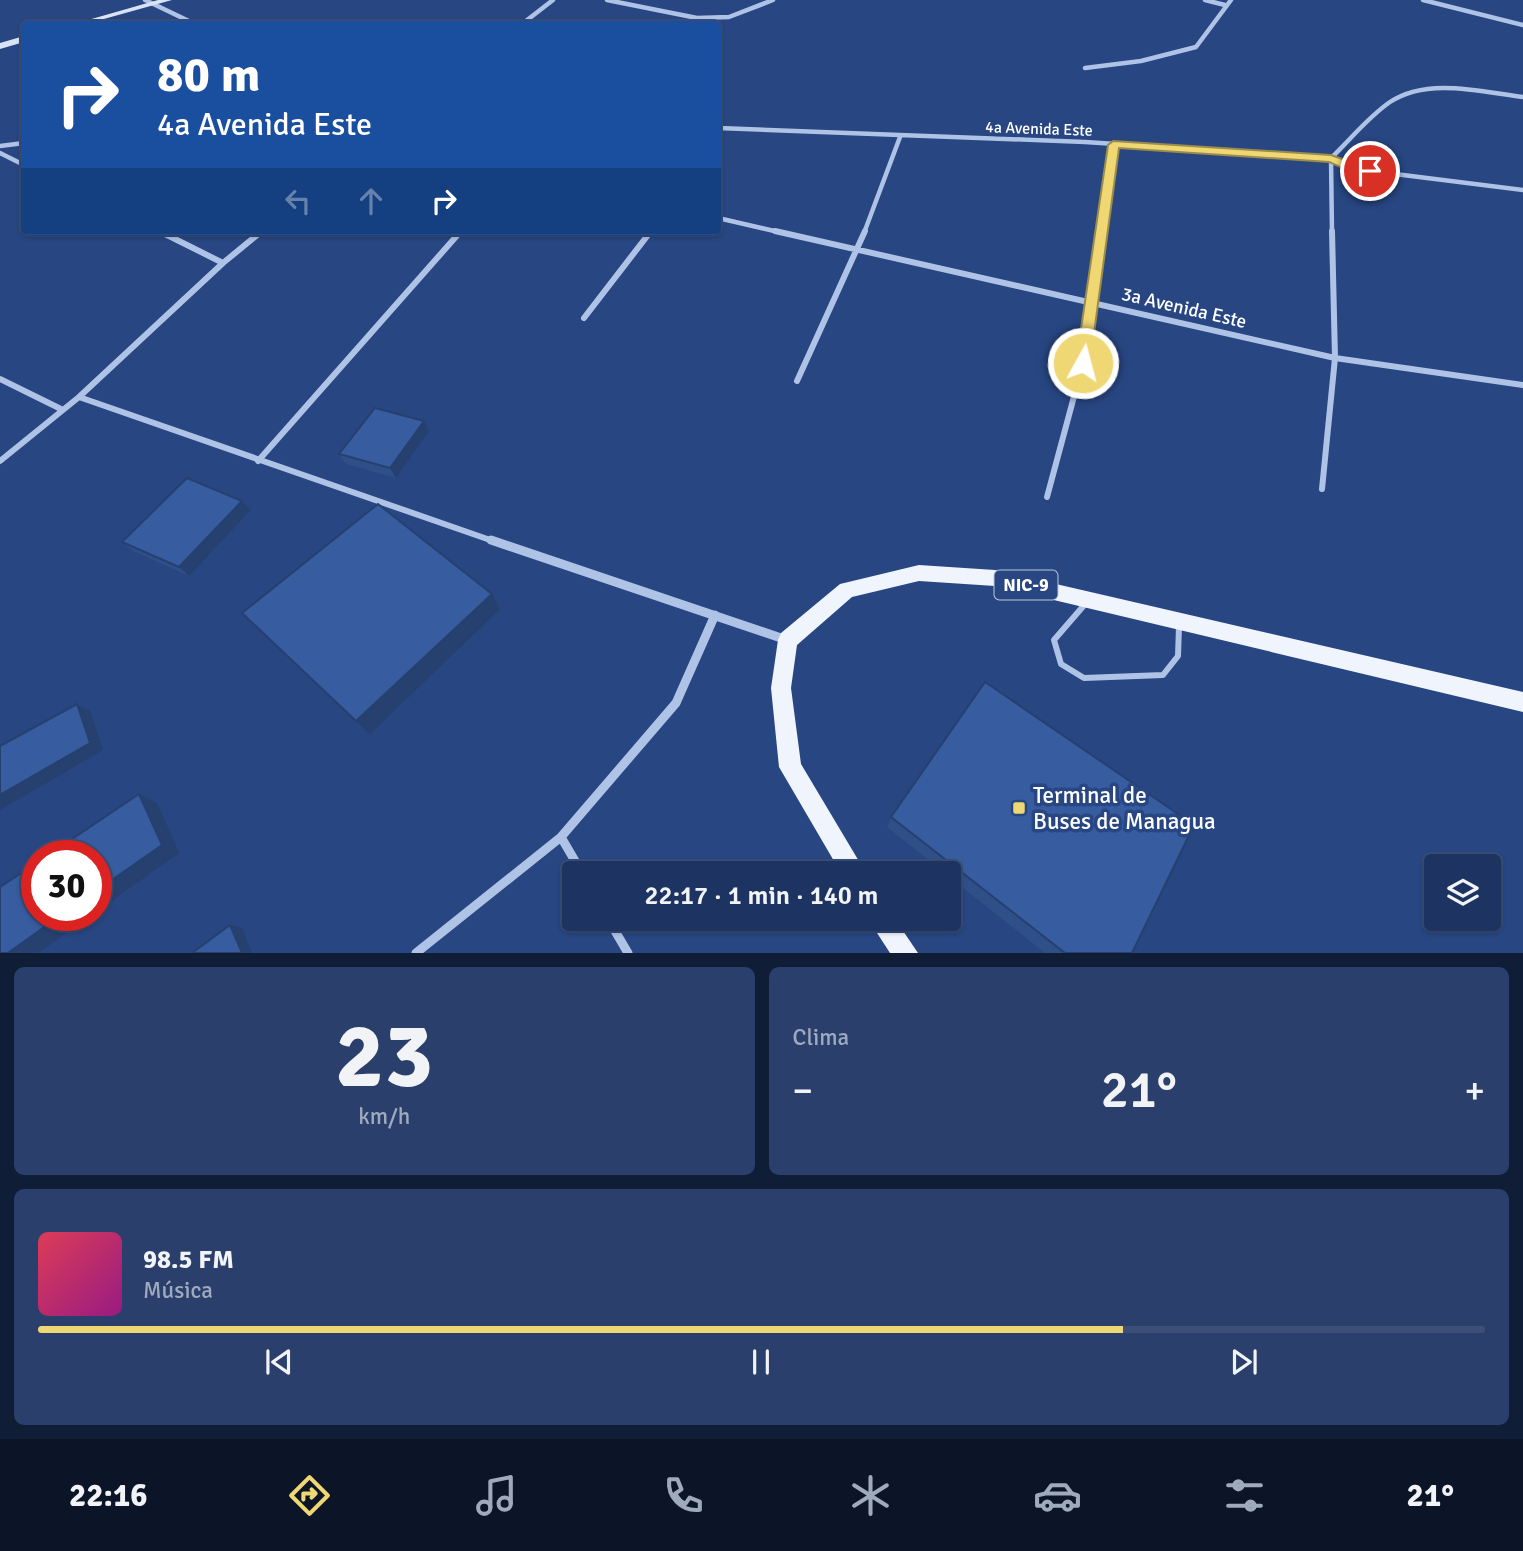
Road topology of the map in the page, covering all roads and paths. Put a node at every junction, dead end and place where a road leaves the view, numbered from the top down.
1 (168, 0) edge
2 (553, 0) edge
3 (607, 0) edge
4 (773, 0) edge
5 (1205, 0) edge
6 (1231, 0) edge
7 (1423, 0) edge
8 (149, 2) edge
9 (1225, 5) junction
10 (88, 21) edge
11 (189, 21) edge
12 (526, 21) edge
13 (1523, 25) edge
14 (21, 40) edge
15 (0, 46) edge
16 (1085, 68) dead end
17 (1523, 97) edge
18 (721, 128) edge
19 (900, 137) junction
20 (21, 143) edge
21 (1113, 145) junction
22 (0, 146) edge
23 (0, 153) edge
24 (1331, 158) junction
25 (21, 164) edge
26 (1523, 190) edge
27 (721, 219) edge
28 (167, 235) edge
29 (257, 235) edge
30 (457, 235) edge
31 (648, 235) edge
32 (858, 249) junction
33 (223, 263) junction
34 (1090, 304) junction
35 (584, 318) dead end
36 (1335, 358) junction
37 (0, 379) edge
38 (797, 381) dead end
39 (1523, 385) edge
40 (79, 397) junction
41 (63, 410) junction
42 (0, 461) edge
43 (258, 461) junction
44 (1322, 489) dead end
45 (1047, 497) dead end
46 (1088, 600) junction
47 (715, 615) junction
48 (1180, 622) junction
49 (788, 640) junction
50 (1523, 702) edge
51 (561, 837) junction
52 (575, 861) edge
53 (846, 861) edge
54 (615, 931) edge
55 (889, 931) edge
56 (416, 953) edge
57 (628, 953) edge
58 (906, 953) edge

1 - 8 main road
2 - 12 street
3 - 4 street
5 - 9 street
6 - 9 street
7 - 13 street
8 - 10 main road
8 - 11 street
9 - 16 street
14 - 15 main road
17 - 24 street
18 - 19 street, 4a Avenida Este
19 - 21 street, 4a Avenida Este
19 - 32 street
20 - 22 street
21 - 24 street, 4a Avenida Este
21 - 34 street
23 - 25 street
24 - 26 street, 4a Avenida Este
24 - 36 street
27 - 32 street, 3a Avenida Este
28 - 33 street
29 - 33 street
30 - 43 street
31 - 35 street
32 - 34 street, 3a Avenida Este
32 - 38 street
33 - 40 street
34 - 36 street, 3a Avenida Este
34 - 45 street
36 - 39 street, 3a Avenida Este
36 - 44 street
37 - 41 street
40 - 41 street
40 - 43 street
41 - 42 street
43 - 47 street
46 - 48 main road, NIC-9 / NIC-9
46 - 48 lane
46 - 49 main road, NIC-9 / NIC-9
47 - 49 street
47 - 51 street
48 - 50 main road, NIC-9 / NIC-9
49 - 53 main road
51 - 52 street
51 - 56 street
54 - 57 street
55 - 58 main road

